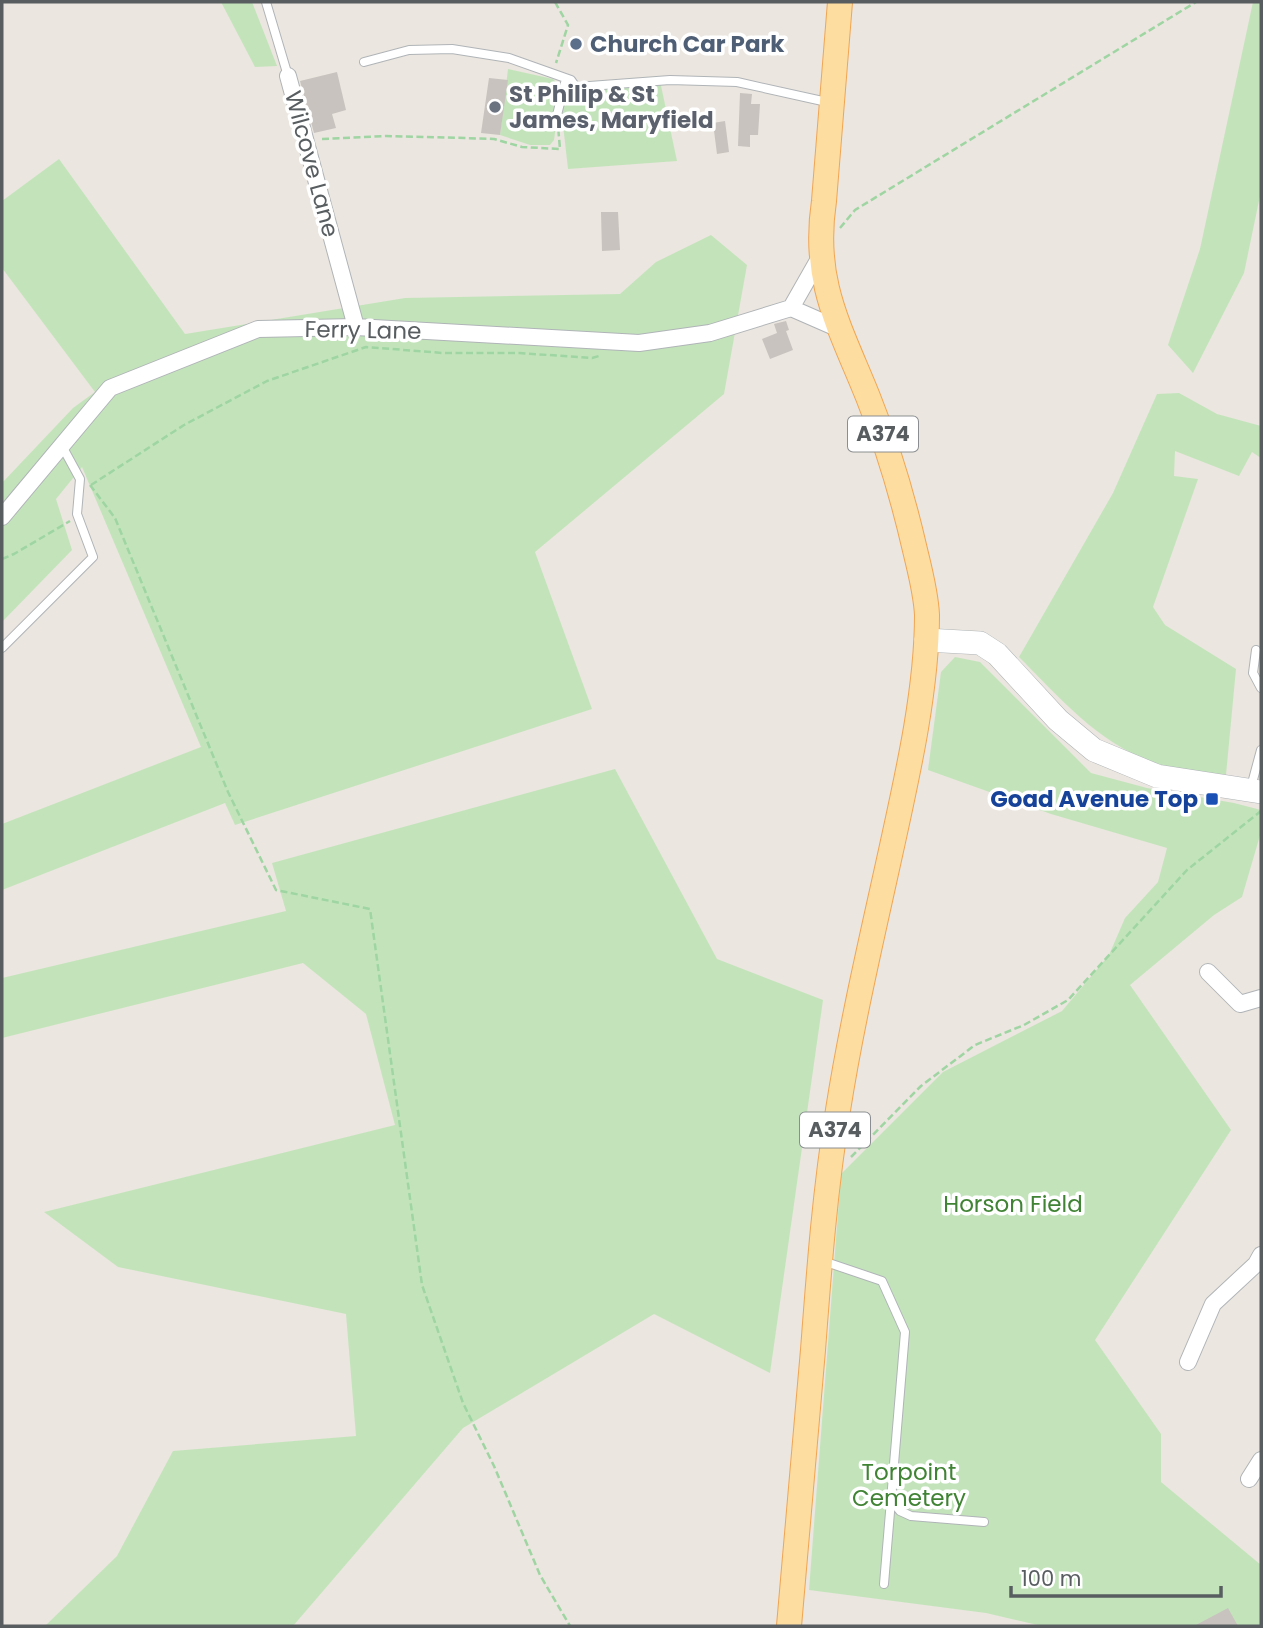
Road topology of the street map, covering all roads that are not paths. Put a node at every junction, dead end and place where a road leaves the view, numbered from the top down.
1 (266, 2) edge
2 (840, 2) edge
3 (364, 62) dead end
4 (288, 76) joint
5 (566, 79) junction
6 (830, 103) junction
7 (557, 115) road end
8 (820, 245) junction
9 (791, 307) junction
10 (356, 327) junction
11 (839, 329) junction
12 (62, 446) junction
13 (2, 517) edge
14 (926, 640) junction
15 (2, 648) edge
16 (1256, 650) dead end
17 (1261, 688) edge
18 (1261, 750) edge
19 (1256, 790) edge
20 (1208, 972) dead end
21 (1261, 998) edge
22 (820, 1260) junction
23 (1260, 1262) edge
24 (1188, 1362) dead end
25 (1261, 1460) edge
26 (1249, 1479) dead end
27 (891, 1500) junction
28 (984, 1522) dead end
29 (884, 1584) dead end
30 (789, 1626) edge

1 - 4 lane, Wilcove Lane
2 - 6 main road, A374
3 - 5 lane
4 - 10 street, Wilcove Lane
5 - 6 lane
5 - 7 lane
6 - 8 main road, A374
8 - 9 street
8 - 11 main road, A374
9 - 10 street, Ferry Lane
9 - 11 street
10 - 12 street, Ferry Lane
11 - 14 main road, A374
12 - 13 street, Ferry Lane
12 - 15 lane
14 - 19 street
14 - 22 main road, A374
16 - 17 lane
18 - 19 lane
20 - 21 street
22 - 27 lane
22 - 30 main road, A374
23 - 24 street
25 - 26 street
27 - 28 lane
27 - 29 lane

